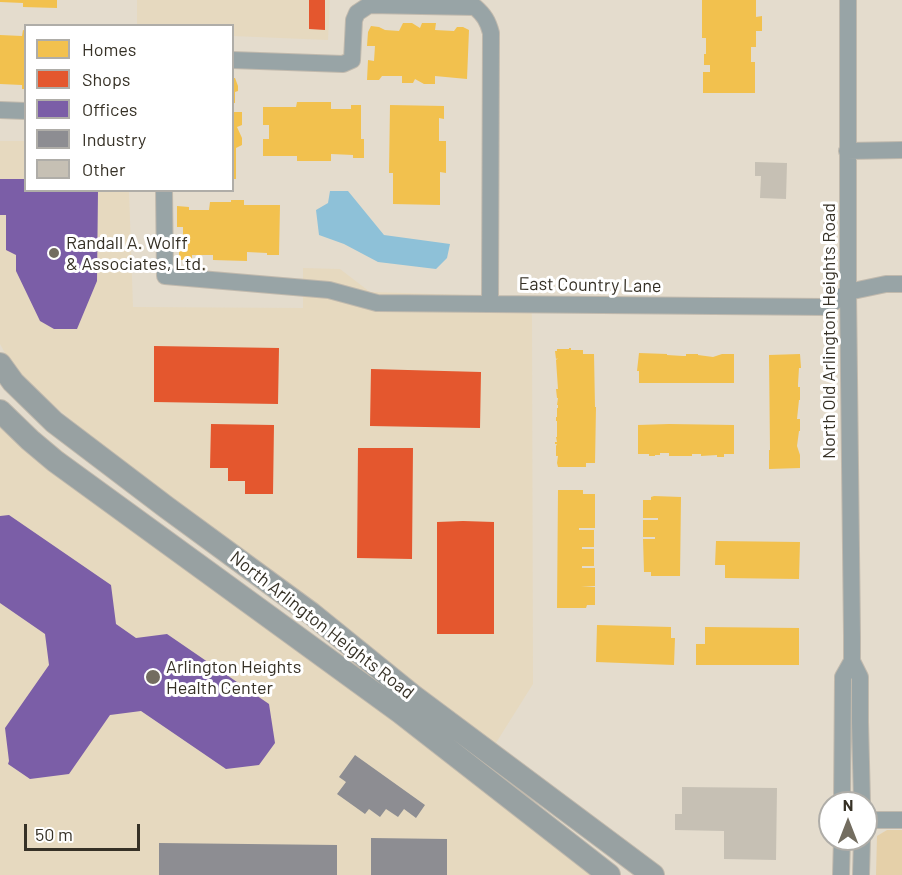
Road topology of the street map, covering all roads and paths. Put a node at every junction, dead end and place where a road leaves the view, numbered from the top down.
1 (848, 0) edge
2 (234, 60) edge
3 (0, 110) edge
4 (24, 111) edge
5 (902, 150) edge
6 (847, 151) junction
7 (164, 192) edge
8 (902, 284) edge
9 (848, 292) junction
10 (490, 304) junction
11 (0, 364) edge
12 (0, 411) edge
13 (852, 662) junction
14 (842, 791) edge
15 (862, 791) edge
16 (878, 820) edge
17 (902, 820) edge
18 (842, 851) edge
19 (862, 851) edge
20 (609, 875) edge
21 (653, 875) edge
22 (841, 875) edge
23 (861, 875) edge

1 - 6 street, North Old Arlington Heights Road
2 - 10 street
3 - 4 street
5 - 6 street
6 - 9 street, North Old Arlington Heights Road
7 - 10 street, East Country Lane
8 - 9 street, East Country Lane
9 - 10 street, East Country Lane
9 - 13 street, North Old Arlington Heights Road
11 - 21 main road, North Arlington Heights Road
12 - 20 main road, North Arlington Heights Road
13 - 14 street, North Old Arlington Heights Road
13 - 15 street, North Old Arlington Heights Road
16 - 17 street
18 - 22 street
19 - 23 street

